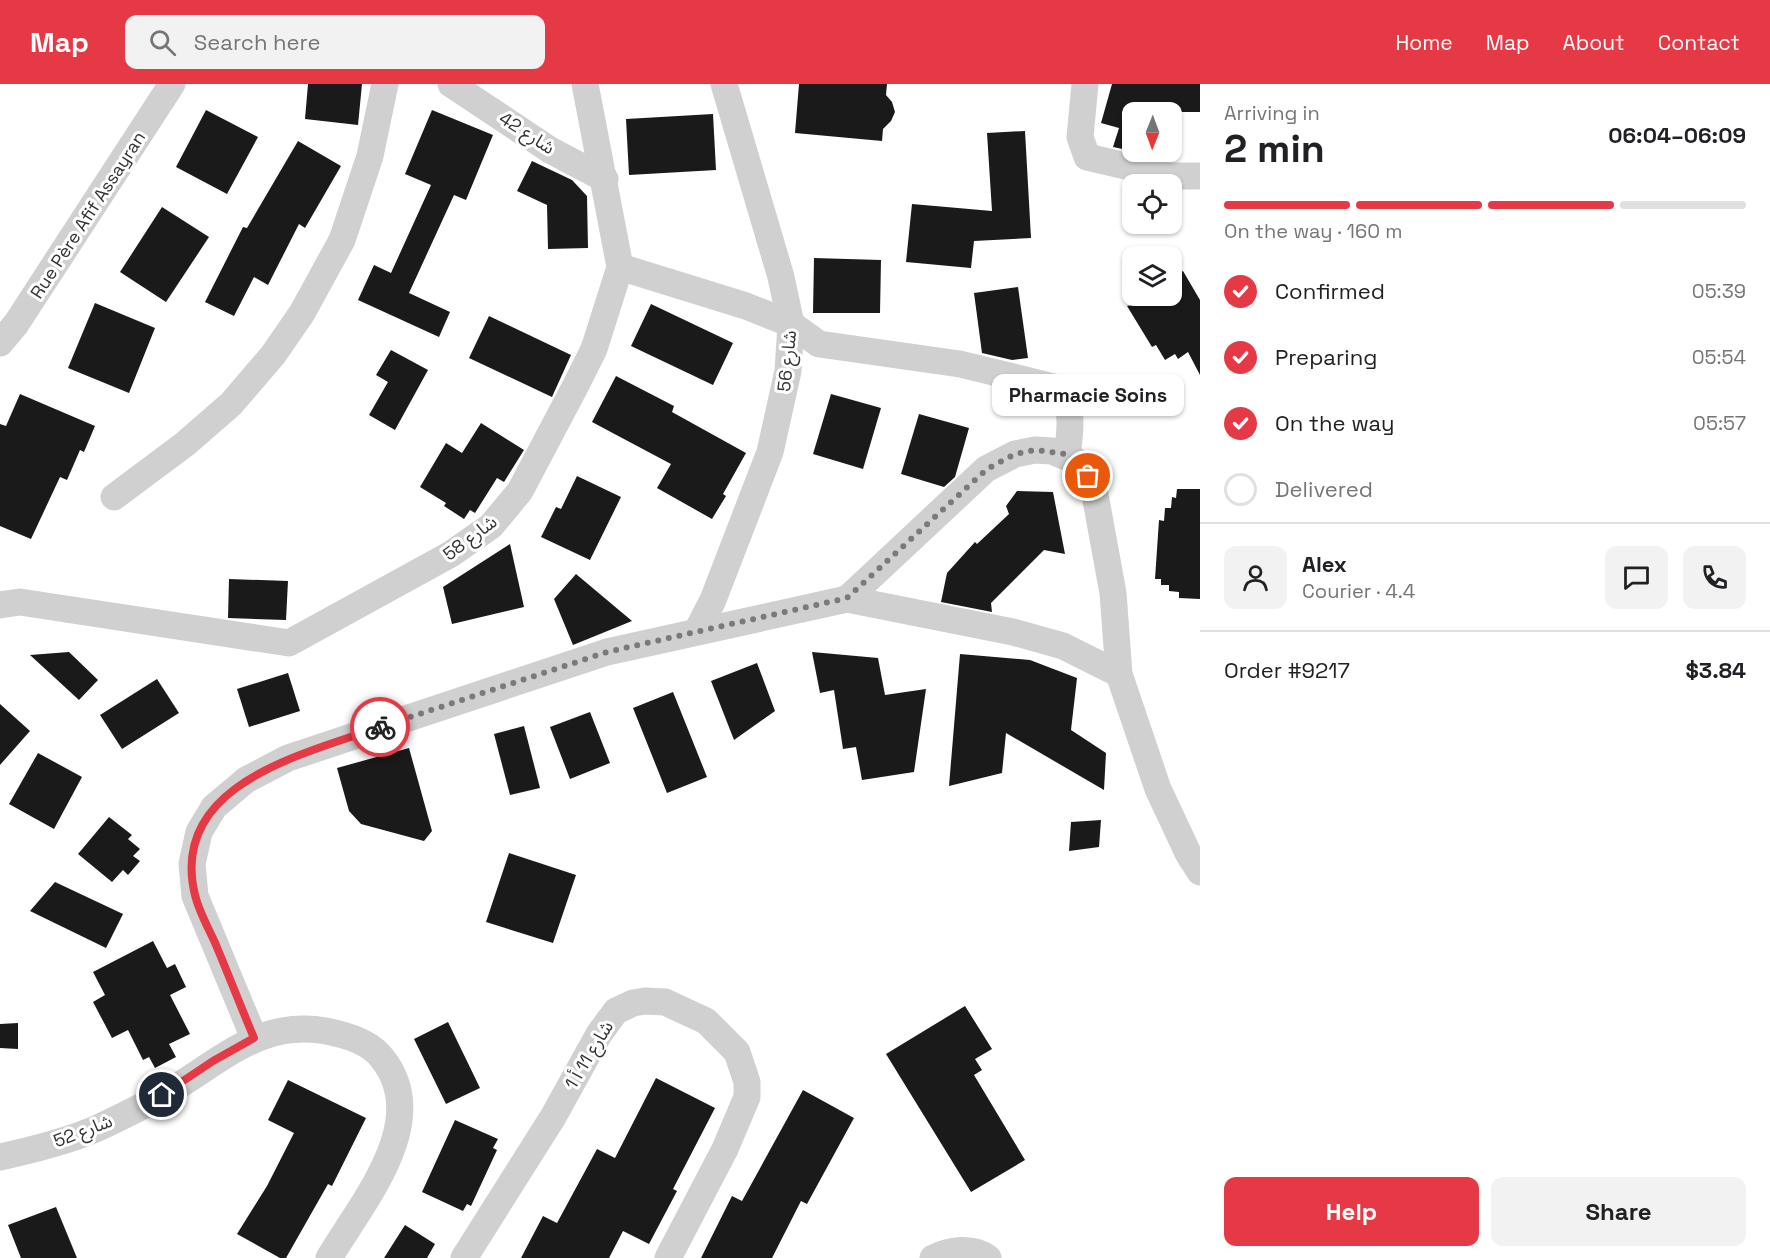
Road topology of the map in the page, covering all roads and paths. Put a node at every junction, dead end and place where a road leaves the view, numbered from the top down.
1 (172, 84) edge
2 (385, 84) edge
3 (451, 84) edge
4 (585, 84) edge
5 (724, 84) edge
6 (1085, 84) edge
7 (1200, 176) edge
8 (605, 179) junction
9 (620, 267) junction
10 (791, 324) junction
11 (5, 331) edge
12 (1066, 454) junction
13 (114, 497) dead end
14 (847, 598) junction
15 (0, 605) edge
16 (697, 631) junction
17 (1119, 674) junction
18 (1200, 872) edge
19 (254, 1038) junction
20 (0, 1157) edge
21 (329, 1258) edge
22 (464, 1258) edge
23 (669, 1258) edge
24 (933, 1258) edge
25 (988, 1258) edge

1 - 11 street, Rue Père Afif Assayran
2 - 13 street
3 - 8 street, شارع 42
4 - 8 street
5 - 10 street, شارع 56
6 - 7 street
8 - 9 street
9 - 10 street
9 - 15 street, شارع 58
10 - 12 street
10 - 16 street, شارع 56
12 - 14 street
12 - 17 street
14 - 16 street
14 - 17 street
16 - 19 street
17 - 18 street
19 - 20 street, شارع 52
19 - 21 street, شارع 52
22 - 23 street, شارع 11 أ 1
24 - 25 street

